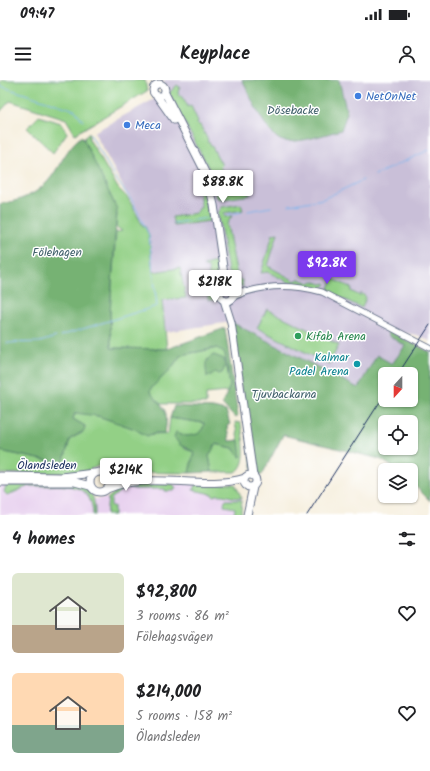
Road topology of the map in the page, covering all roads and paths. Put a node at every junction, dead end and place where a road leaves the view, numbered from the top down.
1 (156, 82) edge
2 (165, 93) junction
3 (157, 96) junction
4 (191, 145) junction
5 (224, 274) junction
6 (222, 289) junction
7 (230, 295) junction
8 (430, 348) edge
9 (250, 450) junction
10 (94, 473) junction
11 (0, 476) edge
12 (253, 476) junction
13 (108, 477) junction
14 (141, 481) junction
15 (0, 482) edge
16 (247, 483) junction
17 (90, 486) junction
18 (107, 489) junction
19 (246, 515) edge

1 - 2 main road
1 - 3 main road
2 - 3 main road
2 - 4 main road
3 - 4 main road
4 - 5 main road
5 - 6 main road
5 - 7 main road
6 - 7 main road
6 - 7 main road
7 - 8 street
7 - 9 main road
9 - 12 main road
9 - 16 main road
10 - 11 main road, Ölandsleden
10 - 13 main road, Ölandsleden
10 - 17 main road, Ölandsleden
12 - 16 main road, Ölandsleden
12 - 16 main road
13 - 14 main road, Ölandsleden
13 - 18 main road
14 - 16 main road, Ölandsleden
14 - 18 main road, Ölandsleden
15 - 17 main road, Ölandsleden
16 - 19 main road
17 - 18 main road, Ölandsleden

